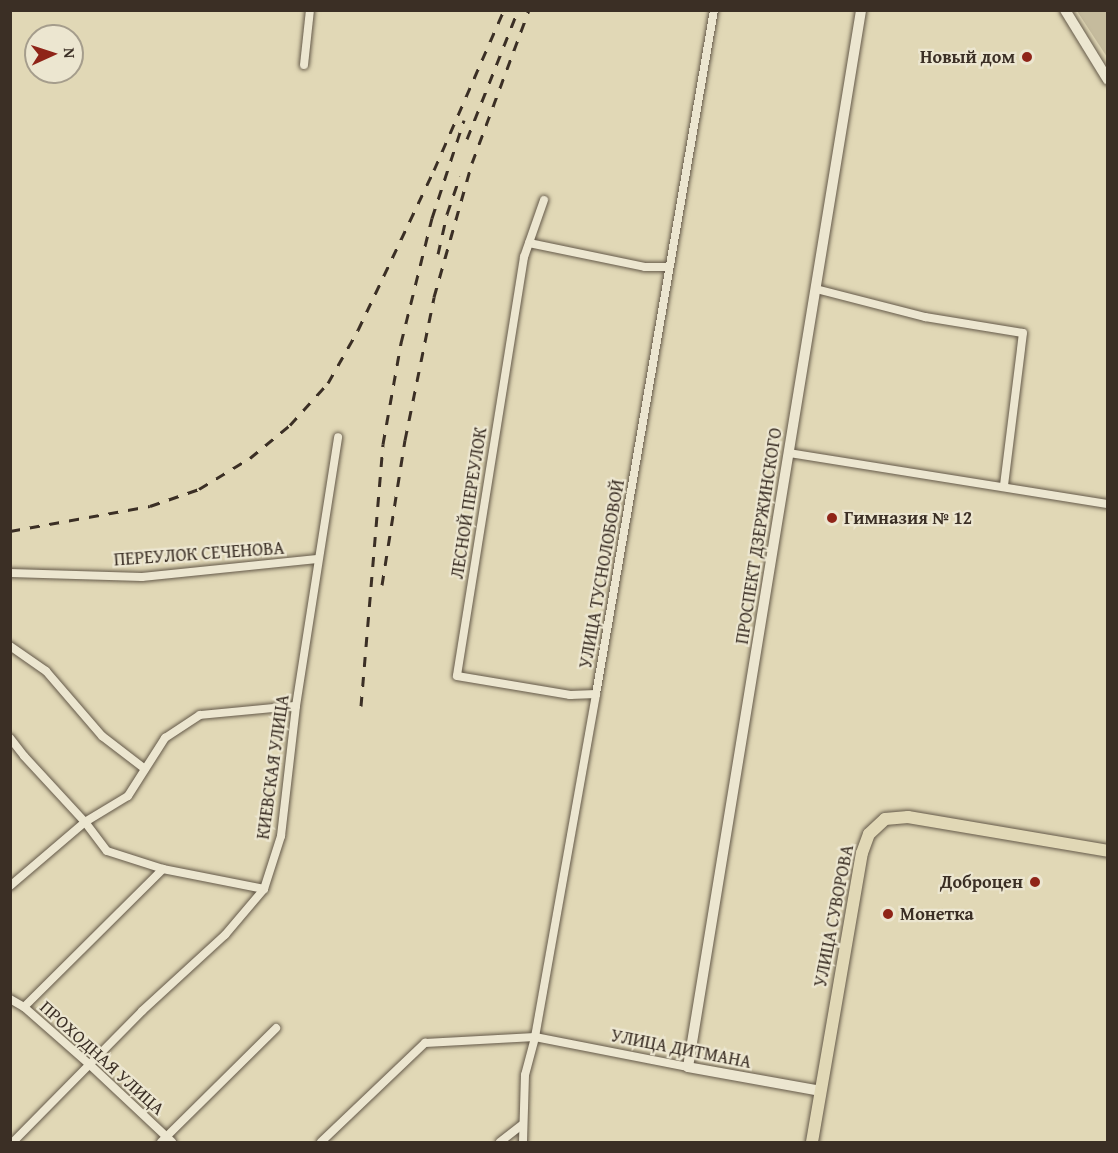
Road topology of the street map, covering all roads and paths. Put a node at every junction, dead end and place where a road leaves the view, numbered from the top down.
1 (310, 10) edge
2 (714, 10) edge
3 (861, 10) edge
4 (1065, 10) edge
5 (304, 64) dead end
6 (1107, 80) edge
7 (544, 200) dead end
8 (529, 243) junction
9 (669, 267) junction
10 (816, 289) junction
11 (338, 437) dead end
12 (789, 453) junction
13 (1004, 486) junction
14 (1107, 504) edge
15 (317, 559) junction
16 (10, 573) edge
17 (10, 646) edge
18 (596, 694) junction
19 (296, 706) junction
20 (10, 738) edge
21 (145, 769) junction
22 (85, 822) junction
23 (1107, 851) edge
24 (163, 869) junction
25 (10, 886) edge
26 (264, 889) junction
27 (10, 999) edge
28 (24, 1007) junction
29 (276, 1028) dead end
30 (535, 1037) junction
31 (89, 1064) junction
32 (688, 1067) junction
33 (821, 1091) junction
34 (524, 1124) junction
35 (166, 1141) edge
36 (13, 1143) edge
37 (321, 1143) edge
38 (500, 1143) edge
39 (524, 1143) edge
40 (812, 1143) edge

1 - 5 street
2 - 9 street, УЛИЦА ТУСНОЛОБОВОЙ
3 - 10 street, ПРОСПЕКТ ДЗЕРЖИНСКОГО
4 - 6 street
7 - 8 street, ЛЕСНОЙ ПЕРЕУЛОК
8 - 9 street
8 - 18 street, ЛЕСНОЙ ПЕРЕУЛОК
9 - 18 street, УЛИЦА ТУСНОЛОБОВОЙ
10 - 12 street, ПРОСПЕКТ ДЗЕРЖИНСКОГО
10 - 13 street
11 - 15 street, КИЕВСКАЯ УЛИЦА
12 - 13 street
12 - 32 street, ПРОСПЕКТ ДЗЕРЖИНСКОГО
13 - 14 street
15 - 16 street, ПЕРЕУЛОК СЕЧЕНОВА
15 - 19 street, КИЕВСКАЯ УЛИЦА
17 - 21 street
18 - 30 street, УЛИЦА ТУСНОЛОБОВОЙ
19 - 21 street
19 - 26 street, КИЕВСКАЯ УЛИЦА
20 - 22 street
21 - 22 street
22 - 24 street
22 - 25 street
23 - 33 main road, УЛИЦА СУВОРОВА
24 - 26 street
24 - 28 street
26 - 31 street, КИЕВСКАЯ УЛИЦА
27 - 28 street, ПРОХОДНАЯ УЛИЦА
28 - 31 street, ПРОХОДНАЯ УЛИЦА
29 - 35 street
30 - 32 street, УЛИЦА ДИТМАНА
30 - 34 street, УЛИЦА ТУСНОЛОБОВОЙ
30 - 37 street, УЛИЦА ДИТМАНА
31 - 35 street, ПРОХОДНАЯ УЛИЦА
31 - 36 street, КИЕВСКАЯ УЛИЦА
32 - 33 street, УЛИЦА ДИТМАНА
33 - 40 main road, УЛИЦА СУВОРОВА
34 - 38 street
34 - 39 street, УЛИЦА ТУСНОЛОБОВОЙ

